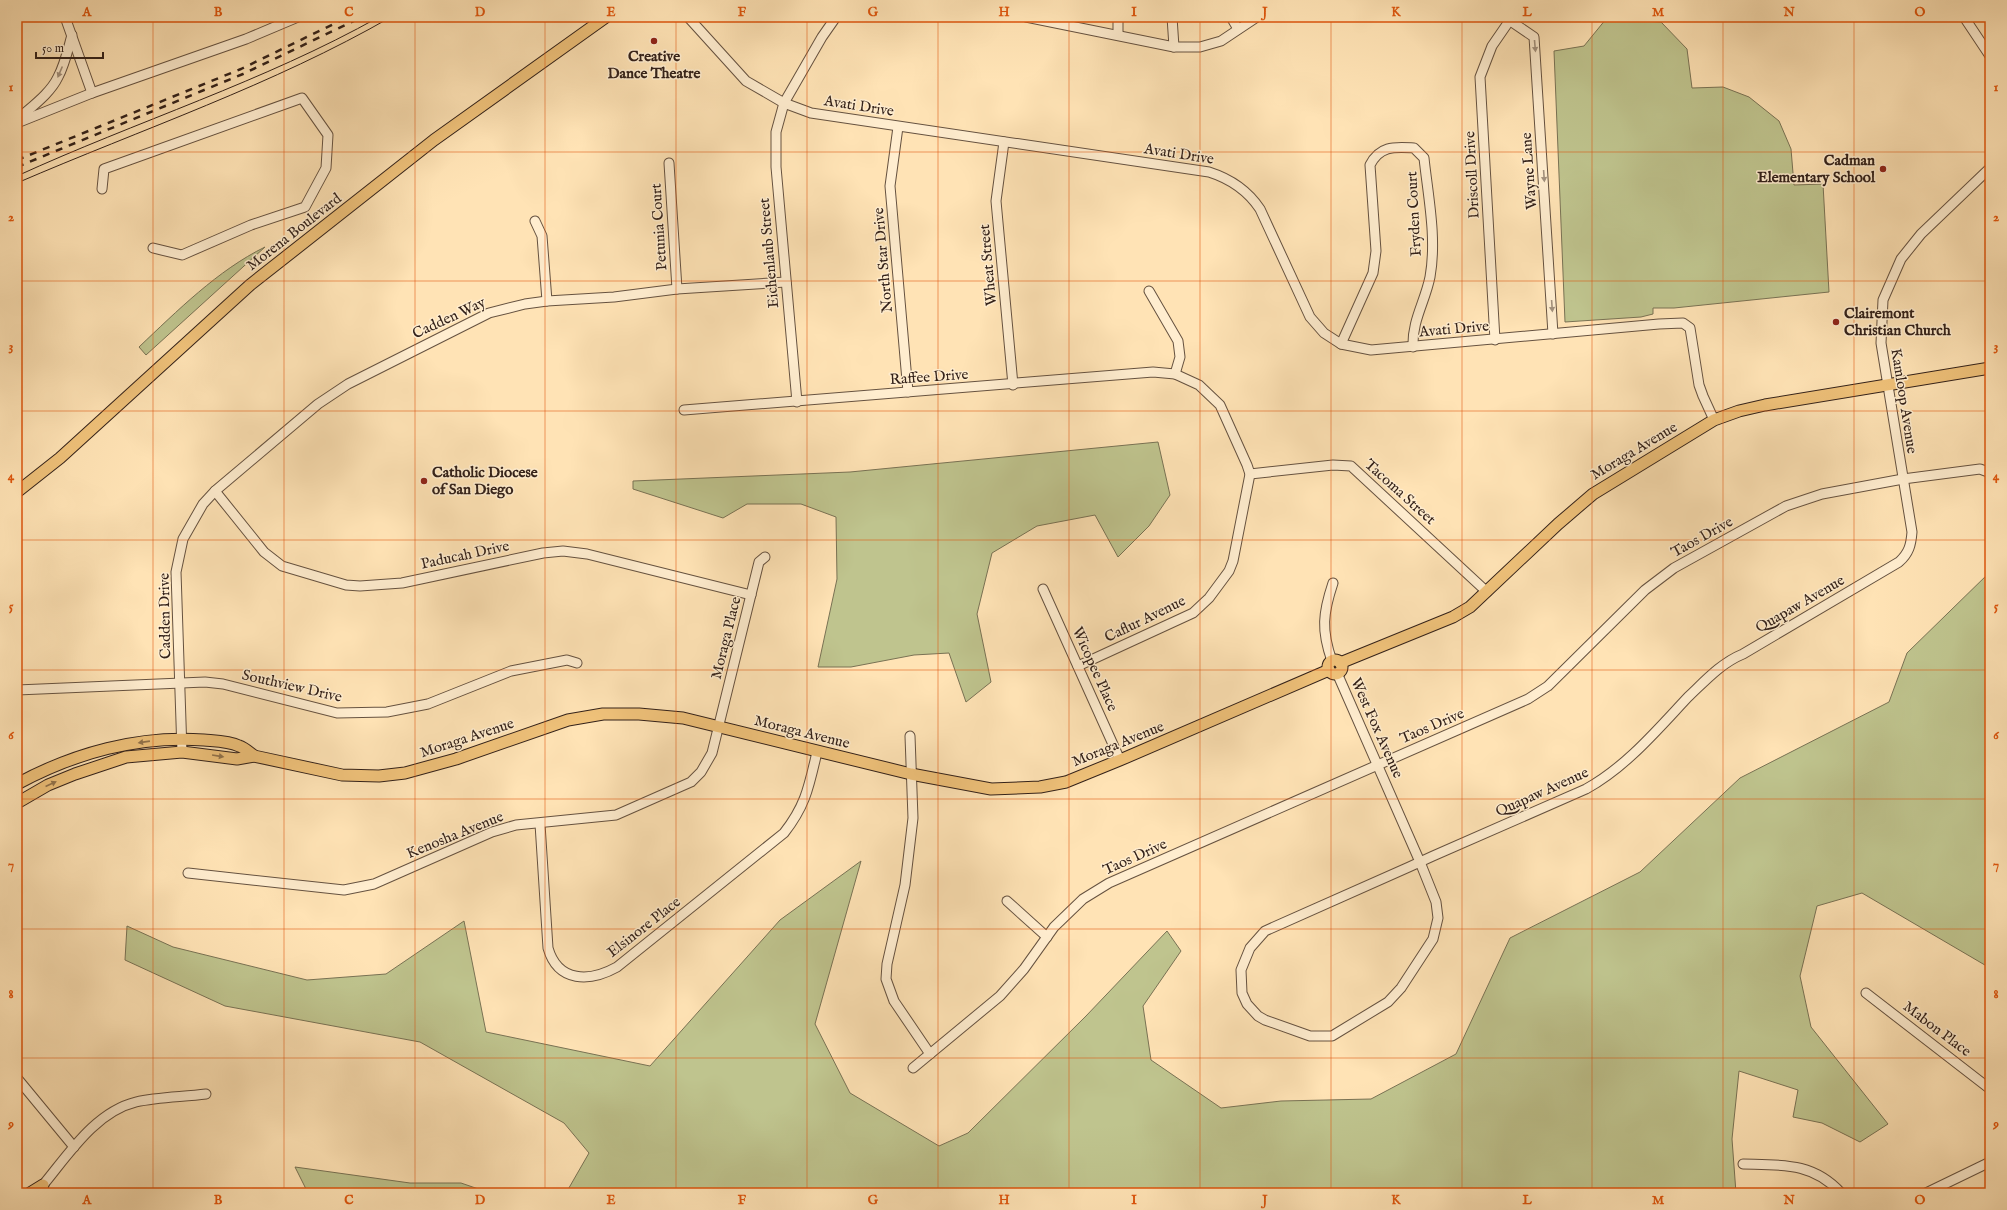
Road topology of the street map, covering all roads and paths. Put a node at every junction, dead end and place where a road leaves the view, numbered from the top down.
1 (65, 17) edge
2 (298, 17) edge
3 (606, 17) edge
4 (688, 17) edge
5 (836, 17) edge
6 (1026, 17) edge
7 (1118, 17) edge
8 (1172, 17) edge
9 (1231, 17) edge
10 (1257, 17) edge
11 (1964, 17) edge
12 (1511, 19) edge
13 (1238, 29) junction
14 (1118, 34) junction
15 (72, 35) junction
16 (1174, 47) junction
17 (1990, 56) edge
18 (92, 93) junction
19 (784, 103) junction
20 (17, 122) edge
21 (898, 127) junction
22 (1004, 142) junction
23 (669, 163) dead end
24 (1990, 168) edge
25 (102, 189) dead end
26 (535, 221) dead end
27 (153, 248) dead end
28 (786, 282) junction
29 (677, 289) junction
30 (1149, 292) dead end
31 (547, 301) junction
32 (1553, 334) junction
33 (1495, 340) junction
34 (1341, 344) junction
35 (1413, 347) junction
36 (1990, 368) edge
37 (1175, 374) junction
38 (1887, 384) junction
39 (1013, 385) junction
40 (908, 392) junction
41 (796, 402) junction
42 (684, 410) dead end
43 (1714, 420) junction
44 (49, 468) junction
45 (1988, 472) dead end
46 (1250, 474) junction
47 (1903, 479) junction
48 (17, 482) edge
49 (216, 491) junction
50 (17, 492) edge
51 (1905, 557) joint
52 (764, 558) dead end
53 (1333, 583) dead end
54 (1043, 590) dead end
55 (1487, 592) junction
56 (752, 595) junction
57 (577, 663) dead end
58 (1078, 666) junction
59 (1334, 667) junction
60 (180, 684) junction
61 (17, 690) edge
62 (718, 727) junction
63 (910, 736) dead end
64 (182, 738) junction
65 (182, 752) junction
66 (817, 752) junction
67 (254, 756) junction
68 (1120, 760) junction
69 (1378, 764) junction
70 (911, 774) junction
71 (17, 784) edge
72 (17, 803) edge
73 (540, 824) junction
74 (1420, 862) junction
75 (188, 873) dead end
76 (1007, 901) dead end
77 (1047, 937) junction
78 (1866, 993) dead end
79 (1265, 1020) joint
80 (930, 1054) junction
81 (913, 1068) dead end
82 (17, 1078) edge
83 (1990, 1089) edge
84 (206, 1094) dead end
85 (74, 1147) junction
86 (1990, 1162) edge
87 (1743, 1164) dead end
88 (41, 1189) edge
89 (30, 1193) edge
90 (1841, 1193) edge
91 (1926, 1193) edge

1 - 15 street
2 - 18 street
3 - 44 main road, Morena Boulevard
4 - 19 street, Avati Drive
5 - 19 street, Eichenlaub Street
6 - 14 street
7 - 14 street
8 - 16 street
9 - 13 street
10 - 13 street
11 - 17 street
12 -> 32 street, Wayne Lane
12 - 33 street, Driscoll Drive
13 - 16 street
14 - 16 street
15 - 18 street
15 -> 20 street
18 - 20 street
19 - 21 street, Avati Drive
19 - 28 street, Eichenlaub Street
21 - 22 street, Avati Drive
21 - 40 street, North Star Drive
22 - 34 street, Avati Drive
22 - 39 street, Wheat Street
23 - 29 street, Petunia Court
24 - 38 street, Kamloop Avenue
25 - 27 street
26 - 31 street
28 - 29 street, Cadden Way
28 - 41 street, Eichenlaub Street
29 - 31 street, Cadden Way
30 - 37 street
31 - 49 street, Cadden Way
32 - 33 street, Avati Drive
32 - 43 street, Avati Drive
33 - 35 street, Avati Drive
34 - 35 street, Avati Drive
34 - 35 street, Fryden Court
36 - 38 main road, Moraga Avenue
37 - 39 street, Raffee Drive
37 - 46 street, Raffee Drive
38 - 43 main road, Moraga Avenue
38 - 47 street, Kamloop Avenue
39 - 40 street, Raffee Drive
40 - 41 street, Raffee Drive
41 - 42 street, Raffee Drive
43 - 55 main road, Moraga Avenue
44 - 48 main road
44 - 50 main road, Morena Boulevard
45 - 47 street, Taos Drive
46 - 55 street, Tacoma Street
46 - 58 street, Caflur Avenue
47 - 51 street, Kamloop Avenue
47 - 69 street, Taos Drive
49 - 56 street, Paducah Drive
49 - 60 street, Cadden Drive
51 - 74 street, Quapaw Avenue
52 - 56 street, Moraga Place
53 - 59 street, West Fox Avenue
54 - 58 street, Wicopee Place
55 - 59 main road, Moraga Avenue
56 - 62 street, Moraga Place
57 - 60 street, Southview Drive
58 - 68 street, Wicopee Place
59 - 68 main road, Moraga Avenue
59 - 69 street, West Fox Avenue
60 - 61 street, Southview Drive
60 - 64 street, Cadden Drive
62 - 66 main road, Moraga Avenue
62 - 67 main road, Moraga Avenue
62 - 73 street, Kenosha Avenue
63 - 70 street
64 - 65 street, Cadden Drive
64 - 67 main road, Moraga Avenue
64 -> 71 main road, Moraga Avenue
65 -> 67 main road, Moraga Avenue
72 -> 65 main road, Moraga Avenue
66 - 70 main road, Moraga Avenue
66 - 73 street, Elsinore Place
68 - 70 main road, Moraga Avenue
69 - 74 street, West Fox Avenue
69 - 77 street, Taos Drive
70 - 80 street
73 - 75 street, Kenosha Avenue
74 - 79 street, Quapaw Avenue
74 - 79 street, West Fox Avenue
76 - 77 street
77 - 80 street, Taos Drive
78 - 83 street, Mabon Place
80 - 81 street, Taos Drive
82 - 85 street
84 - 85 street
85 - 88 street
86 - 91 street
87 - 90 street
88 - 89 main road

